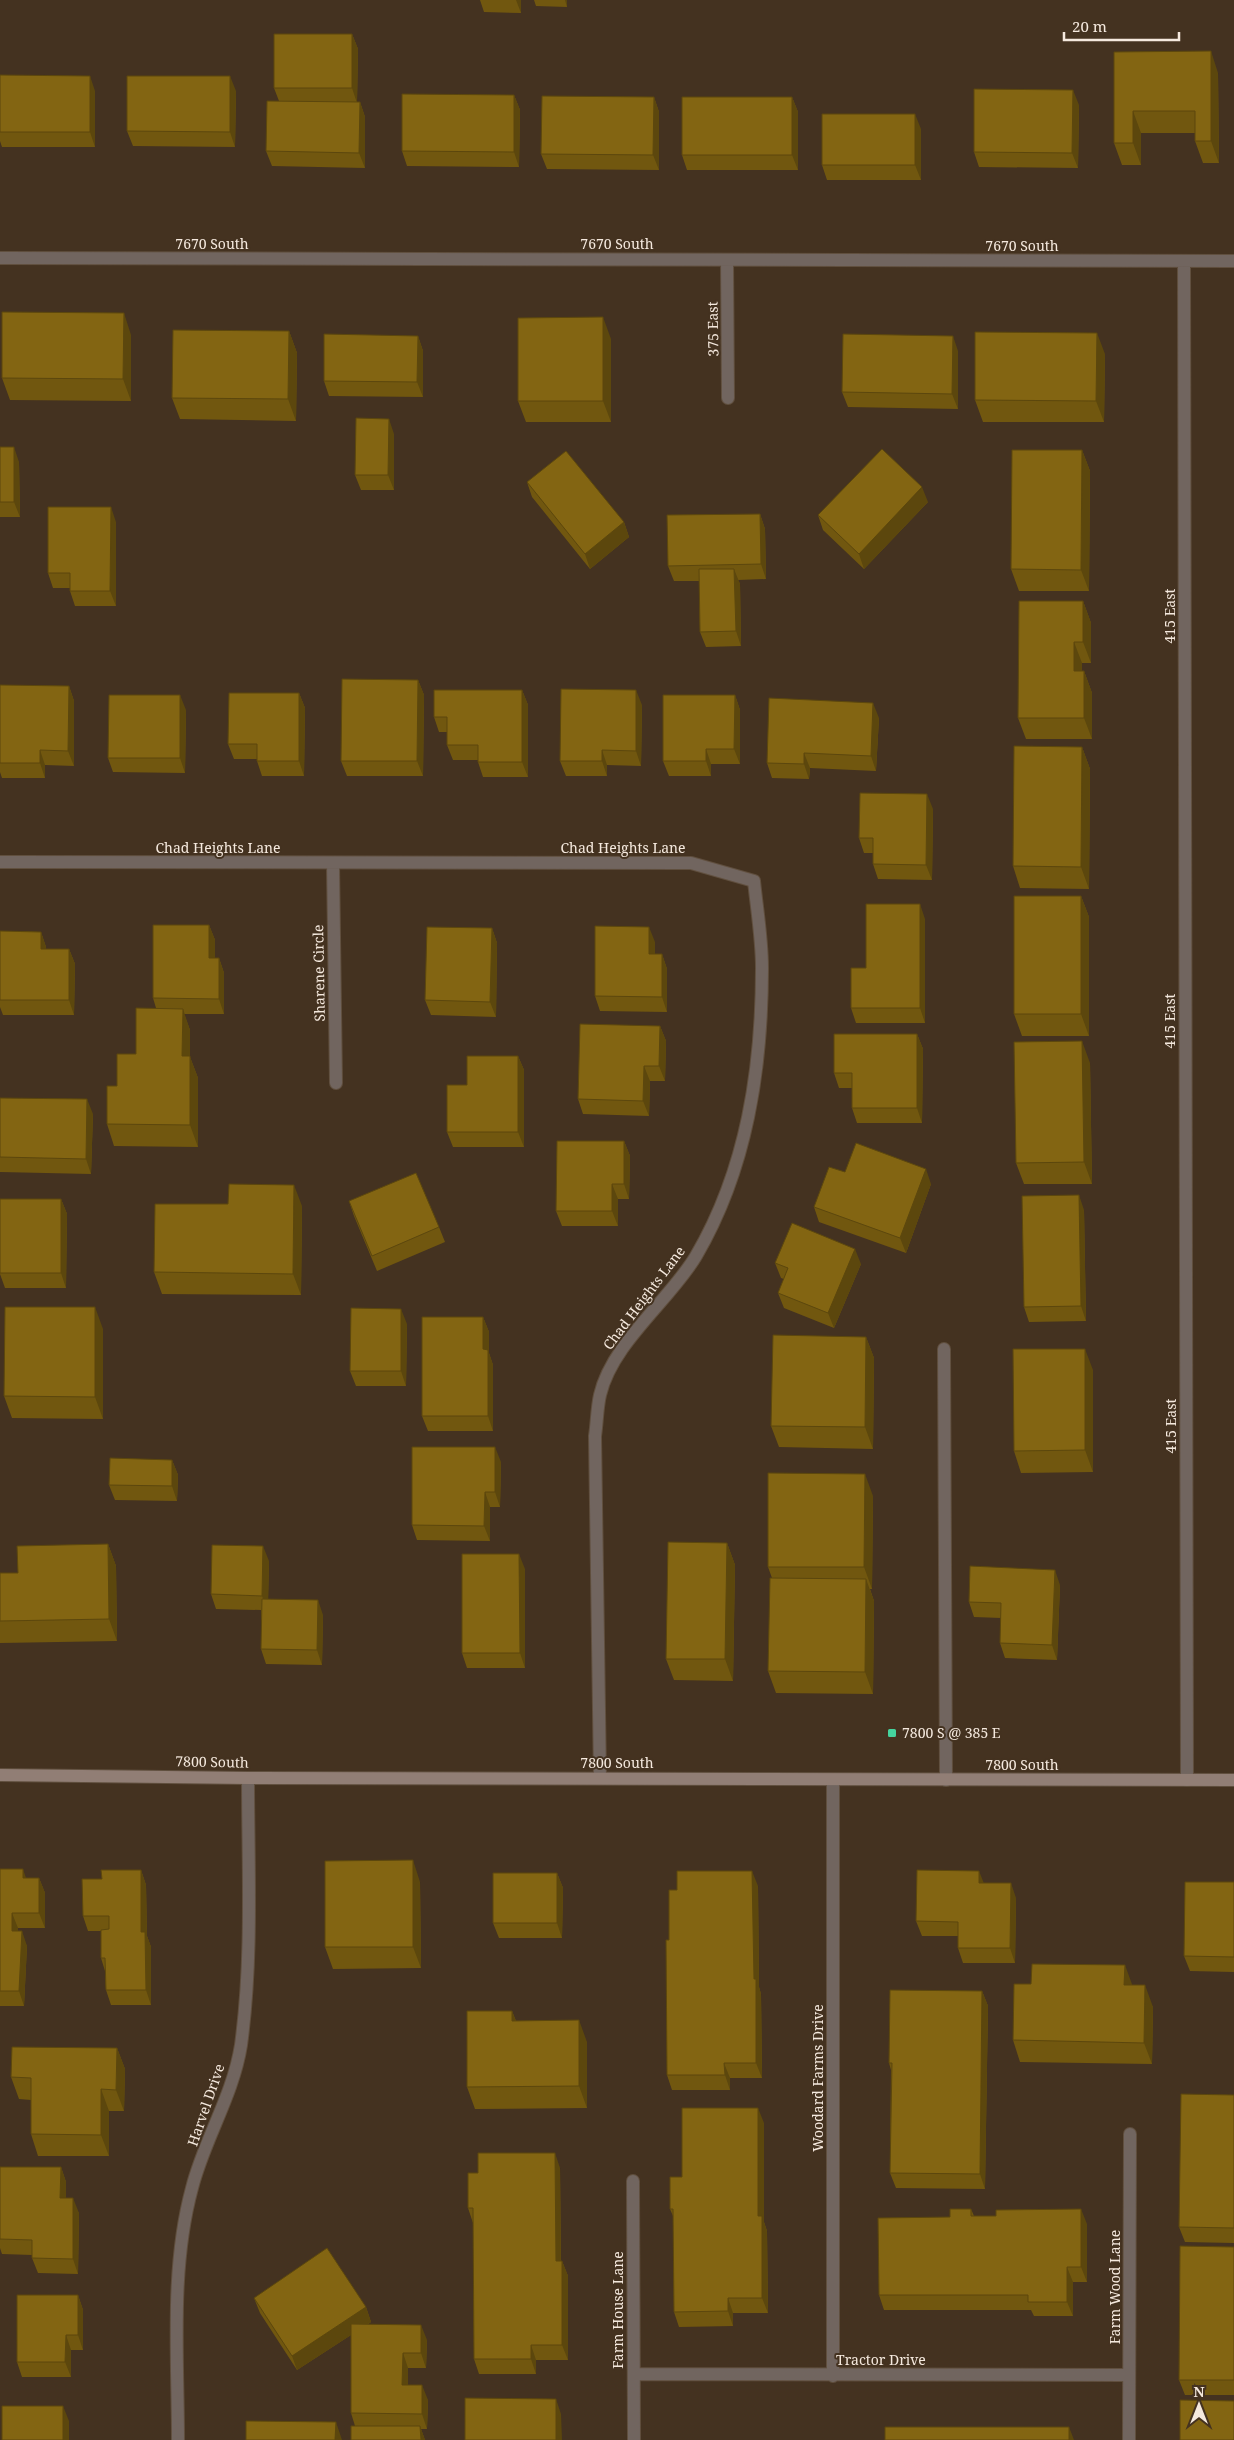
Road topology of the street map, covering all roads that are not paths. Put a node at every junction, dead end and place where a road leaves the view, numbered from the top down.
1 (0, 258) edge
2 (727, 260) junction
3 (1184, 261) junction
4 (1234, 261) edge
5 (728, 398) dead end
6 (0, 862) edge
7 (333, 863) junction
8 (336, 1083) dead end
9 (944, 1349) dead end
10 (0, 1775) edge
11 (248, 1778) junction
12 (600, 1778) junction
13 (833, 1780) junction
14 (946, 1780) junction
15 (1186, 1780) junction
16 (1234, 1780) edge
17 (1130, 2134) dead end
18 (633, 2180) dead end
19 (634, 2374) junction
20 (1129, 2375) junction
21 (833, 2376) junction
22 (178, 2440) edge
23 (634, 2440) edge
24 (1129, 2440) edge

1 - 2 street, 7670 South
2 - 3 street, 7670 South
2 - 5 street, 375 East
3 - 4 street, 7670 South
3 - 15 street, 415 East
6 - 7 street, Chad Heights Lane
7 - 8 street, Sharene Circle
7 - 12 street, Chad Heights Lane
9 - 14 street
10 - 11 main road, 7800 South
11 - 12 main road, 7800 South
11 - 22 street, Harvel Drive
12 - 13 main road, 7800 South
13 - 14 main road, 7800 South
13 - 21 street, Woodard Farms Drive
14 - 15 main road, 7800 South
15 - 16 main road, 7800 South
17 - 20 street, Farm Wood Lane
18 - 19 street, Farm House Lane
19 - 21 street, Tractor Drive
19 - 23 street, Farm House Lane
20 - 21 street, Tractor Drive
20 - 24 street, Farm Wood Lane

